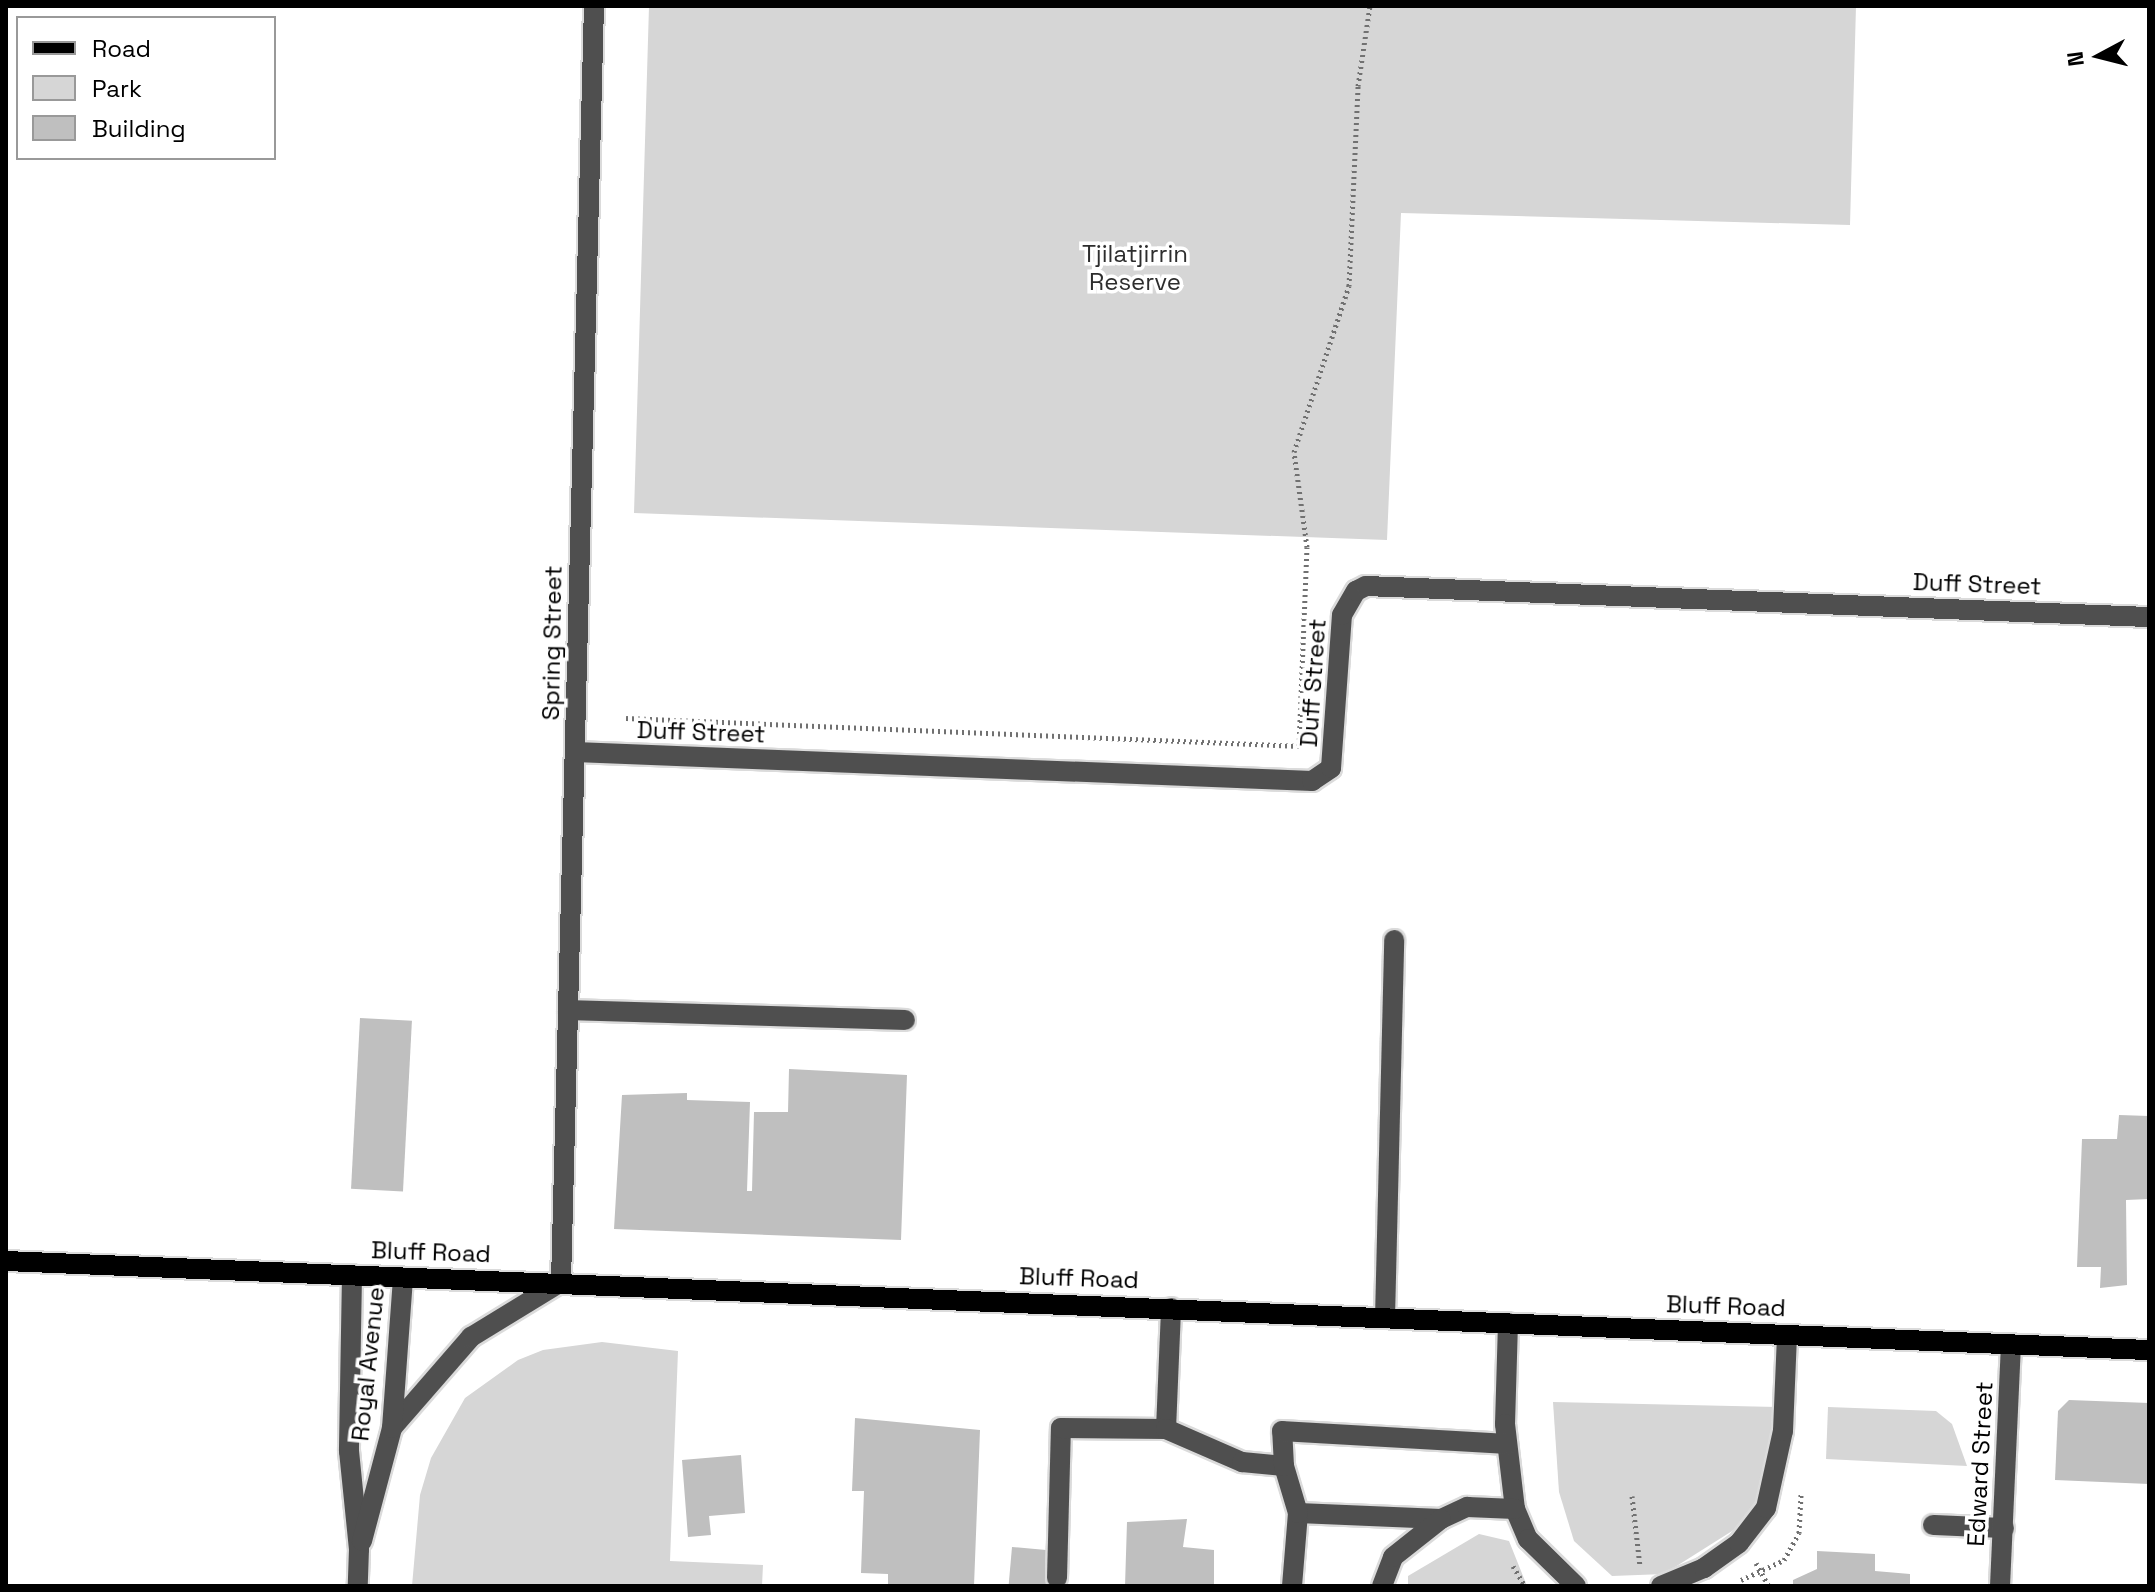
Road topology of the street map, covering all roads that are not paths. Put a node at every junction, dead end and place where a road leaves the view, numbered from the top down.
1 (594, 6) edge
2 (2149, 617) edge
3 (575, 752) junction
4 (1394, 940) dead end
5 (568, 1010) junction
6 (905, 1020) dead end
7 (6, 1261) edge
8 (352, 1275) junction
9 (403, 1278) junction
10 (561, 1282) junction
11 (1171, 1308) junction
12 (1385, 1318) junction
13 (1508, 1323) junction
14 (1787, 1335) junction
15 (2011, 1344) junction
16 (2149, 1350) edge
17 (392, 1428) junction
18 (1166, 1429) junction
19 (1507, 1444) junction
20 (1284, 1466) junction
21 (1515, 1509) junction
22 (1298, 1513) junction
23 (1441, 1519) junction
24 (1933, 1525) dead end
25 (2004, 1528) junction
26 (359, 1549) junction
27 (1057, 1578) dead end
28 (358, 1586) edge
29 (1292, 1586) edge
30 (1382, 1586) edge
31 (1576, 1586) edge
32 (1661, 1586) edge
33 (2000, 1586) edge

1 - 3 street, Spring Street
2 - 3 street, Duff Street
3 - 5 street, Spring Street
4 - 12 street
5 - 6 street
5 - 10 street, Spring Street
7 - 8 main road, Bluff Road
8 - 9 main road, Bluff Road
8 - 26 street, Royal Avenue
9 - 10 main road, Bluff Road
9 - 17 street, Royal Avenue
10 - 11 main road, Bluff Road
10 - 17 street
11 - 12 main road, Bluff Road
11 - 18 street
12 - 13 main road, Bluff Road
13 - 14 main road, Bluff Road
13 - 19 street
14 - 15 main road, Bluff Road
14 - 32 street
15 - 16 main road, Bluff Road
15 - 25 street, Edward Street
17 - 26 street, Royal Avenue
18 - 20 street
18 - 27 street
19 - 20 street
19 - 21 street
20 - 22 street
21 - 23 street
21 - 31 street
22 - 23 street
22 - 29 street
23 - 30 street
24 - 25 street
25 - 33 street, Edward Street
26 - 28 street, Royal Avenue

